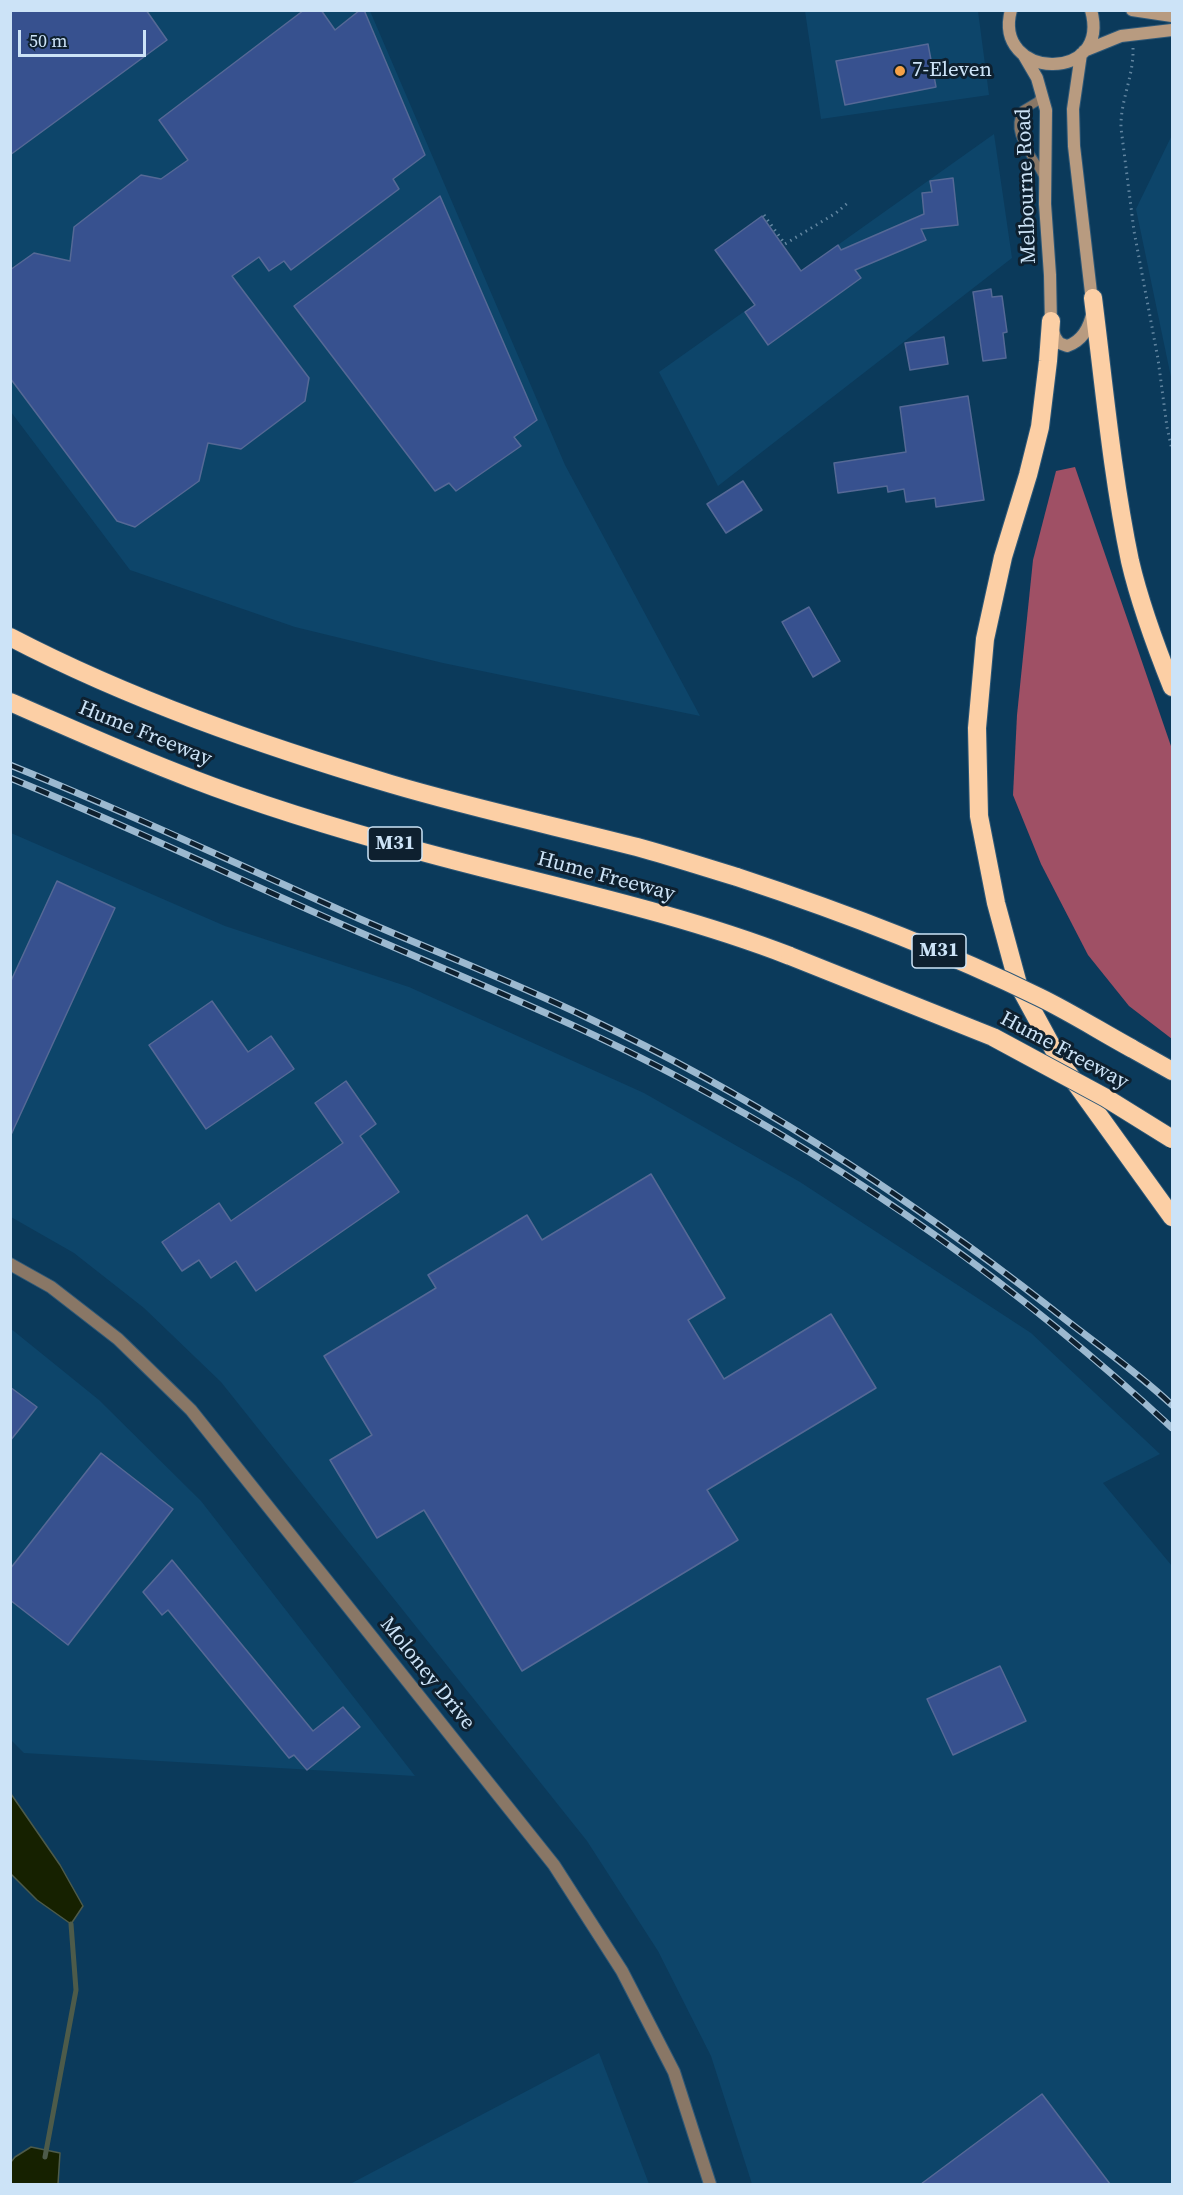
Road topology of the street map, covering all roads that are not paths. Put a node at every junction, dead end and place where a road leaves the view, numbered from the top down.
1 (1011, 10) edge
2 (1091, 10) edge
3 (1132, 10) edge
4 (1173, 16) edge
5 (1173, 30) edge
6 (1082, 53) junction
7 (1023, 54) junction
8 (1042, 93) junction
9 (1045, 179) junction
10 (1093, 298) junction
11 (1051, 321) junction
12 (10, 637) edge
13 (1173, 687) edge
14 (10, 702) edge
15 (1173, 1071) edge
16 (1173, 1138) edge
17 (1173, 1217) edge
18 (10, 1264) edge
19 (710, 2184) edge

1 - 7 main road, Melbourne Road
2 - 6 main road
3 - 4 main road
5 - 6 main road
6 - 7 main road
6 - 10 main road
7 - 8 main road, Melbourne Road
8 - 9 main road, Melbourne Road
8 - 9 lane
9 - 11 main road, Melbourne Road
10 - 11 main road
10 - 13 highway
11 - 17 highway
12 - 15 highway, Hume Freeway / M31, bridge
14 - 16 highway, Hume Freeway / M31, bridge
18 - 19 street, Moloney Drive

